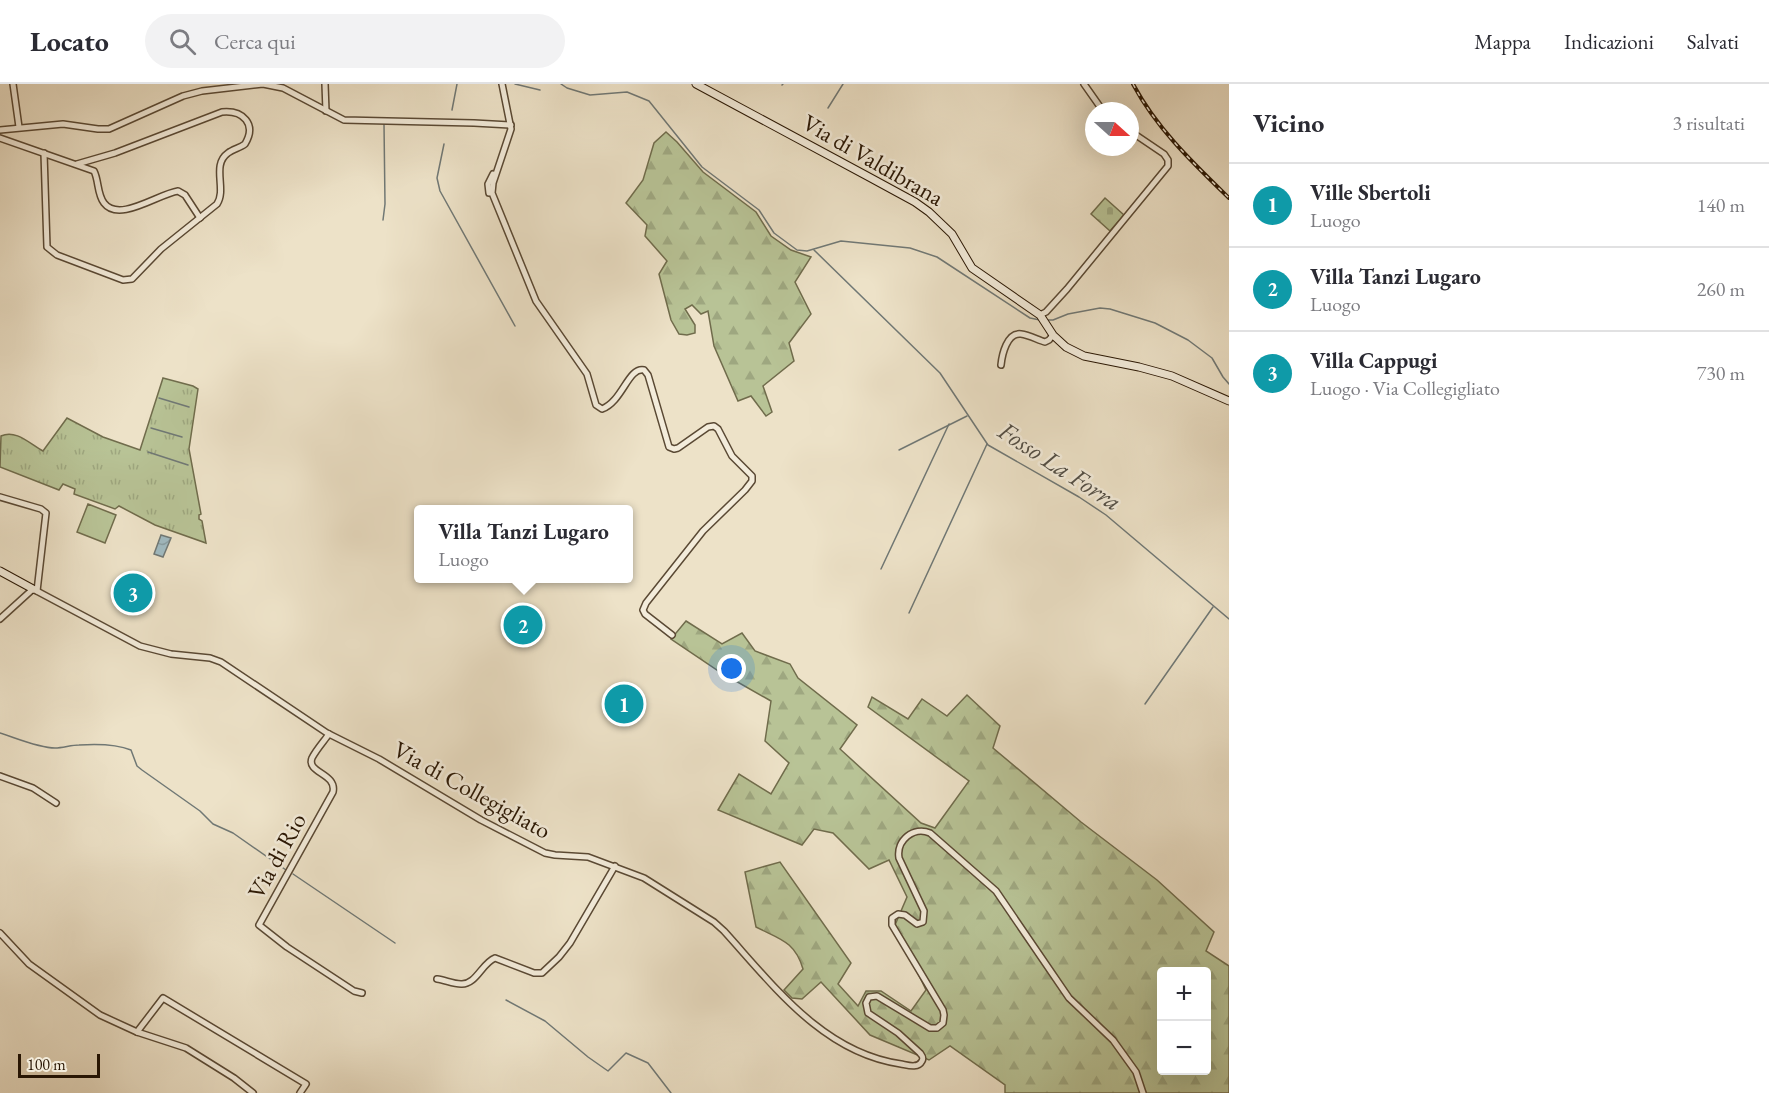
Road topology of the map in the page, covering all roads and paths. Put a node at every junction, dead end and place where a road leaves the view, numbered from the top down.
1 (13, 84) edge
2 (326, 84) edge
3 (502, 84) edge
4 (696, 84) edge
5 (1084, 84) edge
6 (1097, 102) edge
7 (326, 111) junction
8 (511, 125) junction
9 (19, 127) junction
10 (0, 130) edge
11 (1139, 137) edge
12 (0, 138) edge
13 (45, 153) junction
14 (77, 164) junction
15 (200, 218) junction
16 (1041, 317) junction
17 (1053, 335) junction
18 (1002, 365) dead end
19 (1229, 401) edge
20 (0, 497) edge
21 (0, 571) edge
22 (35, 590) junction
23 (0, 619) edge
24 (672, 635) dead end
25 (329, 734) junction
26 (0, 776) edge
27 (56, 802) dead end
28 (615, 866) junction
29 (0, 933) edge
30 (437, 979) dead end
31 (362, 993) dead end
32 (136, 1032) junction
33 (253, 1093) edge
34 (300, 1093) edge
35 (1143, 1093) edge

1 - 9 street
2 - 7 street
3 - 8 street
4 - 16 street, Via di Valdibrana
5 - 6 street
7 - 8 street
7 - 9 street
8 - 24 street
9 - 10 street
11 - 16 street
12 - 13 street
13 - 14 street
13 - 15 street
14 - 15 street
14 - 15 street
16 - 17 street, Via di Valdibrana
17 - 18 street
17 - 19 street, Via di Valdibrana
20 - 22 street
21 - 22 street
22 - 23 street
22 - 25 street, Via di Collegigliato
25 - 28 street, Via di Collegigliato
25 - 31 street, Via di Rio
26 - 27 street
28 - 30 street
28 - 35 street, Via di Collegigliato
29 - 32 street
32 - 33 street
32 - 34 street

